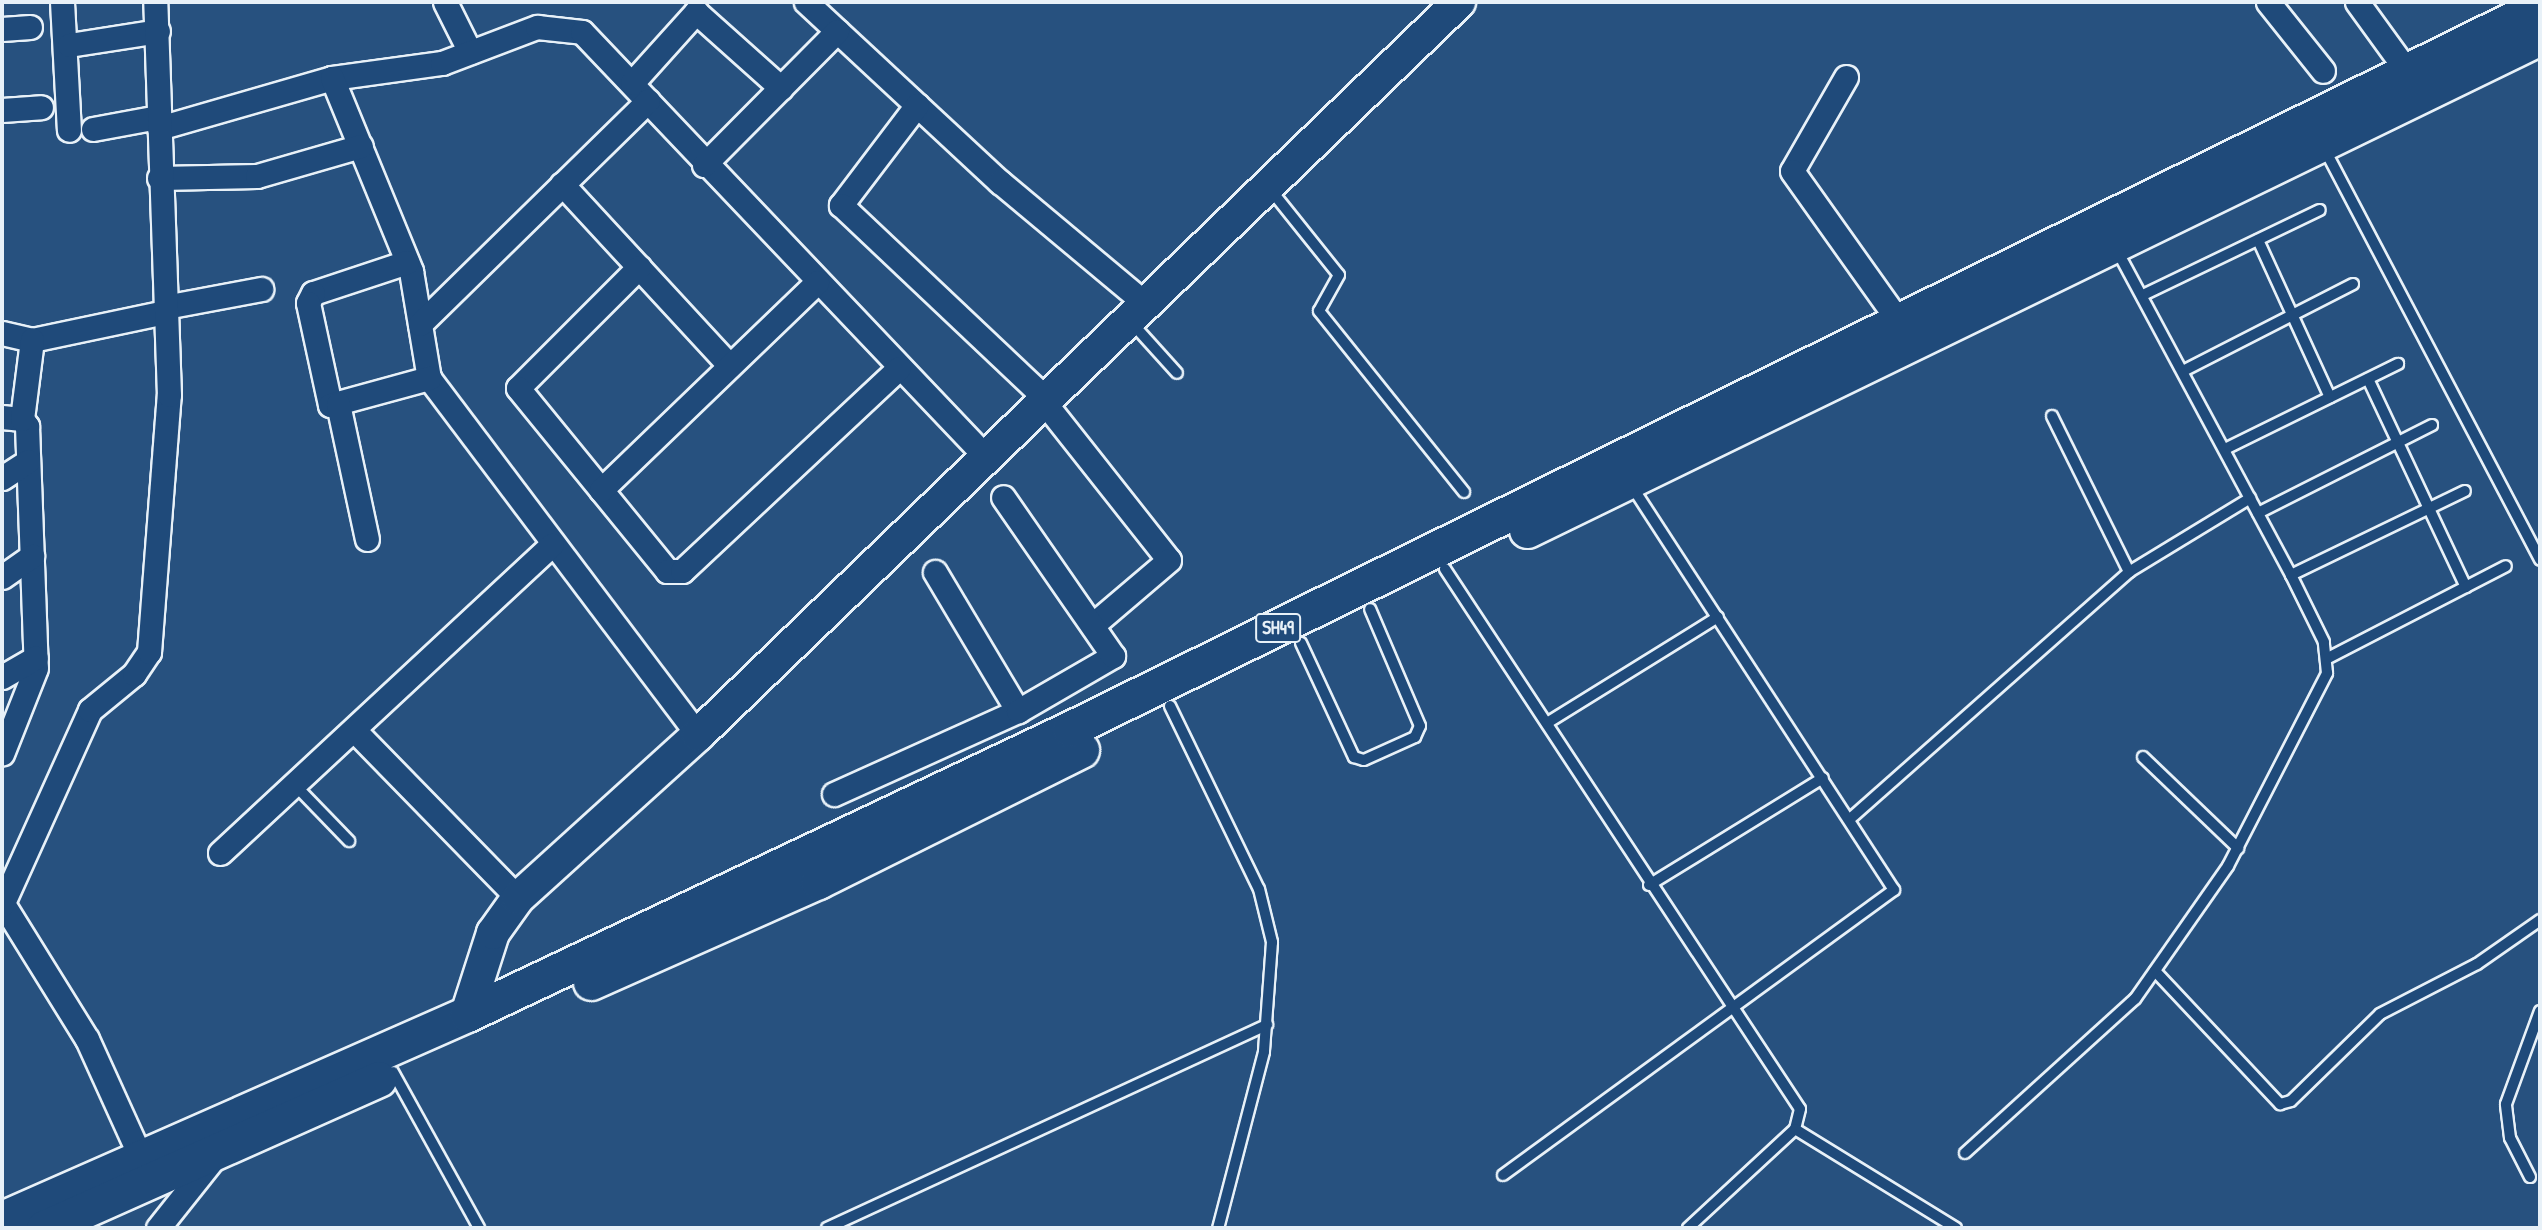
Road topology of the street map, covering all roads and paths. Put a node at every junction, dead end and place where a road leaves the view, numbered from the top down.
1 (62, 2) edge
2 (155, 2) edge
3 (445, 2) edge
4 (806, 2) edge
5 (1459, 2) edge
6 (2269, 2) edge
7 (2357, 2) edge
8 (2540, 6) edge
9 (30, 27) dead end
10 (2, 29) edge
11 (158, 31) junction
12 (837, 31) junction
13 (2540, 37) edge
14 (69, 45) junction
15 (470, 52) junction
16 (2323, 71) dead end
17 (2407, 71) junction
18 (1846, 77) dead end
19 (332, 78) junction
20 (632, 83) junction
21 (781, 88) junction
22 (648, 101) junction
23 (917, 105) junction
24 (41, 107) dead end
25 (2, 110) edge
26 (158, 122) junction
27 (93, 129) dead end
28 (69, 130) dead end
29 (2322, 142) junction
30 (361, 146) junction
31 (704, 165) junction
32 (159, 178) junction
33 (562, 184) junction
34 (1268, 186) junction
35 (2320, 210) dead end
36 (2258, 240) junction
37 (2113, 242) junction
38 (408, 262) junction
39 (639, 267) junction
40 (817, 282) junction
41 (2353, 284) dead end
42 (261, 289) dead end
43 (2143, 295) junction
44 (165, 309) junction
45 (1138, 312) junction
46 (2292, 315) junction
47 (1898, 320) junction
48 (420, 324) junction
49 (2, 333) edge
50 (32, 340) junction
51 (2398, 364) dead end
52 (729, 365) junction
53 (900, 368) junction
54 (2183, 370) junction
55 (1177, 373) dead end
56 (429, 378) junction
57 (2368, 379) junction
58 (2330, 397) junction
59 (1045, 401) junction
60 (338, 404) junction
61 (2052, 416) dead end
62 (12, 418) edge
63 (2432, 425) dead end
64 (2398, 443) junction
65 (2224, 449) junction
66 (986, 458) junction
67 (28, 461) junction
68 (2, 478) edge
69 (1629, 482) junction
70 (601, 490) junction
71 (2465, 491) dead end
72 (1464, 492) dead end
73 (1003, 497) dead end
74 (2250, 498) junction
75 (2428, 509) junction
76 (2258, 513) junction
77 (368, 539) dead end
78 (552, 545) junction
79 (32, 556) junction
80 (2540, 560) edge
81 (2506, 566) dead end
82 (1445, 569) junction
83 (935, 572) dead end
84 (2129, 572) junction
85 (2291, 575) junction
86 (2, 577) edge
87 (2466, 587) junction
88 (1370, 609) junction
89 (1718, 617) junction
90 (1095, 623) junction
91 (1301, 643) junction
92 (36, 657) junction
93 (2328, 658) junction
94 (2, 677) edge
95 (1170, 706) junction
96 (1018, 711) junction
97 (1547, 723) junction
98 (355, 731) junction
99 (698, 735) junction
100 (2, 754) edge
101 (923, 755) junction
102 (2143, 757) dead end
103 (1823, 778) junction
104 (295, 785) junction
105 (945, 789) junction
106 (834, 794) dead end
107 (1850, 819) junction
108 (349, 841) dead end
109 (2238, 848) junction
110 (220, 853) dead end
111 (1649, 885) junction
112 (517, 898) junction
113 (2, 903) edge
114 (2540, 920) edge
115 (2155, 971) junction
116 (2540, 1011) edge
117 (1731, 1013) junction
118 (467, 1014) junction
119 (1267, 1025) junction
120 (393, 1072) junction
121 (1795, 1129) junction
122 (218, 1153) junction
123 (1965, 1153) dead end
124 (141, 1158) junction
125 (1503, 1175) dead end
126 (2530, 1177) dead end
127 (2, 1219) edge
128 (55, 1219) edge
129 (835, 1226) edge
130 (158, 1228) edge
131 (479, 1228) edge
132 (1218, 1228) edge
133 (1688, 1228) edge
134 (1956, 1228) edge

1 - 14 street
2 - 11 street
3 - 15 street
4 - 12 street
5 - 34 street
6 - 16 street
7 - 17 street
8 - 17 main road, SH49
9 - 10 street
11 - 14 street
11 - 26 street
12 - 21 street
12 - 23 street
13 - 29 main road, SH49
14 - 28 street
15 - 19 street
15 - 20 street
17 - 47 main road, SH49
18 - 47 street
19 - 26 street
19 - 30 street
20 - 21 street
20 - 22 street
21 - 31 street
22 - 31 street
22 - 33 street
23 - 45 street
23 - 59 street
24 - 25 street
26 - 27 street
26 - 32 street
29 - 37 main road, SH49
29 - 80 lane
30 - 32 street
30 - 38 street
31 - 40 street
32 - 44 street
33 - 39 street
33 - 48 street
34 - 45 street
34 - 72 lane
35 - 36 lane
36 - 43 lane
36 - 46 lane
37 - 43 lane
37 - 69 main road, SH49
38 - 48 street
38 - 60 street
39 - 52 street
39 - 70 street
40 - 52 street
40 - 53 street
41 - 46 lane
42 - 44 street
43 - 54 lane
44 - 50 street
44 - 113 street
45 - 55 lane
45 - 59 street
46 - 54 lane
46 - 58 lane
47 - 105 main road, SH49
48 - 56 street
49 - 50 street
50 - 62 street
51 - 57 lane
52 - 70 street
53 - 66 street
53 - 70 street
54 - 65 lane
56 - 60 street
56 - 78 street
57 - 58 lane
57 - 64 lane
58 - 65 lane
59 - 66 street
59 - 90 street
60 - 77 street
61 - 84 lane
62 - 67 street
63 - 64 lane
64 - 75 lane
64 - 76 lane
65 - 74 lane
66 - 99 street
67 - 68 street
67 - 79 street
69 - 82 main road, SH49
69 - 89 lane
71 - 75 lane
73 - 90 street
74 - 76 lane
74 - 84 lane
75 - 85 lane
75 - 87 lane
76 - 85 lane
78 - 98 street
78 - 99 street
79 - 86 street
79 - 92 street
81 - 87 lane
82 - 88 main road, SH49
82 - 97 lane
83 - 96 street
84 - 107 lane
85 - 93 lane
87 - 93 lane
88 - 91 main road, SH49
88 - 91 lane
89 - 97 lane
89 - 103 lane
90 - 96 street
91 - 95 main road, SH49
92 - 94 street
92 - 100 street
93 - 109 lane
95 - 119 lane
95 - 120 main road, SH49
96 - 101 street
97 - 111 lane
98 - 104 street
98 - 112 street
99 - 112 street
101 - 105 street
101 - 106 street
102 - 109 lane
103 - 107 lane
103 - 111 lane
104 - 108 lane
104 - 110 street
105 - 118 main road, SH49
107 - 117 lane
109 - 115 lane
111 - 117 lane
112 - 118 street
113 - 124 street
114 - 115 lane
115 - 123 lane
116 - 126 lane
117 - 121 lane
117 - 125 lane
118 - 124 main road, SH49
119 - 129 lane
119 - 132 lane
120 - 122 main road, SH49
120 - 131 lane
121 - 133 lane
121 - 134 lane
122 - 128 main road, SH49
122 - 130 street
124 - 128 main road, SH49
127 - 128 main road, SH49

